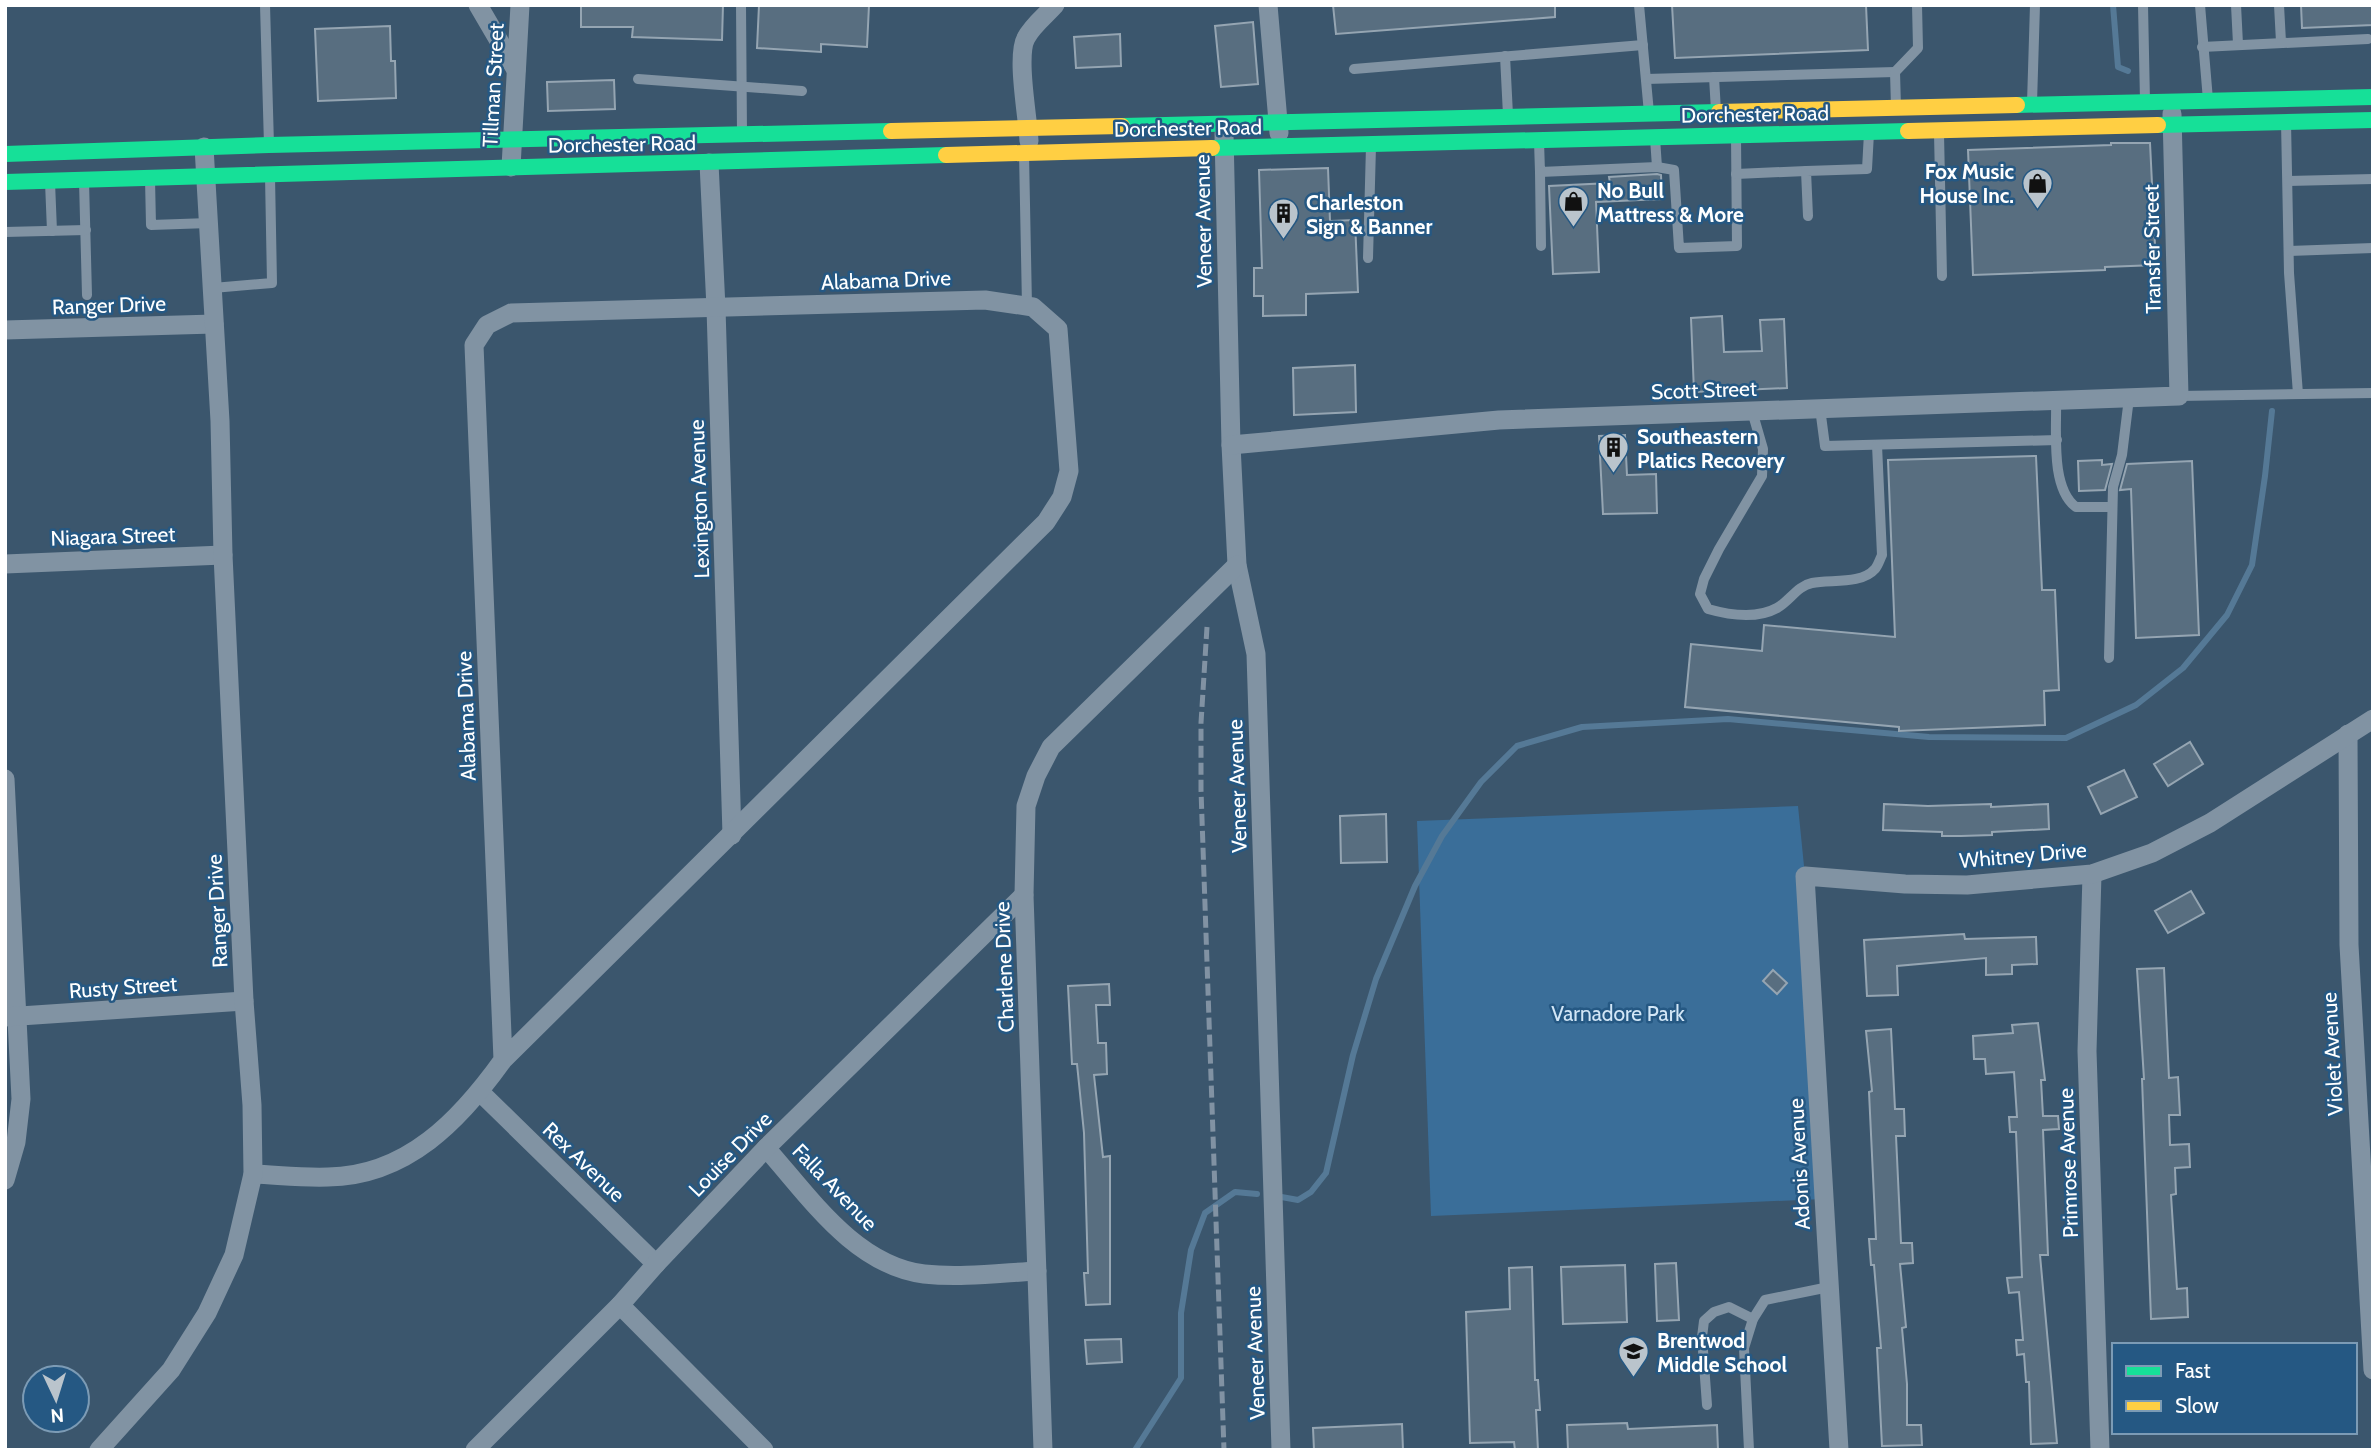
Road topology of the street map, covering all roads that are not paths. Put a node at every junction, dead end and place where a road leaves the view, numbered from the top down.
1 (265, 5) edge
2 (478, 5) edge
3 (520, 5) edge
4 (741, 5) edge
5 (1055, 5) edge
6 (1268, 5) edge
7 (1639, 5) edge
8 (1917, 5) edge
9 (2035, 5) edge
10 (2143, 5) edge
11 (2200, 5) edge
12 (2236, 5) edge
13 (2279, 5) edge
14 (2368, 40) dead end
15 (2281, 42) junction
16 (2238, 44) junction
17 (1643, 45) junction
18 (2202, 47) junction
19 (1505, 56) junction
20 (1354, 69) dead end
21 (516, 71) junction
22 (1895, 72) junction
23 (1714, 77) junction
24 (638, 79) dead end
25 (1646, 79) junction
26 (742, 86) junction
27 (803, 91) dead end
28 (2373, 97) edge
29 (2208, 100) junction
30 (2172, 101) junction
31 (2145, 102) junction
32 (2032, 104) junction
33 (1896, 107) junction
34 (1716, 111) junction
35 (1649, 113) junction
36 (1508, 116) junction
37 (2373, 120) edge
38 (1278, 121) junction
39 (2286, 122) junction
40 (1224, 123) junction
41 (2145, 125) junction
42 (2172, 125) junction
43 (1028, 127) junction
44 (2031, 128) junction
45 (1939, 131) junction
46 (1896, 132) junction
47 (1869, 133) junction
48 (742, 134) junction
49 (1717, 136) junction
50 (1736, 136) junction
51 (1655, 138) junction
52 (513, 139) junction
53 (1539, 141) junction
54 (269, 145) junction
55 (1371, 145) junction
56 (204, 147) junction
57 (1224, 147) junction
58 (1279, 147) junction
59 (1027, 153) junction
60 (5, 155) edge
61 (709, 163) junction
62 (511, 167) junction
63 (1657, 167) junction
64 (1806, 171) junction
65 (1540, 172) junction
66 (1737, 174) junction
67 (270, 176) junction
68 (207, 178) junction
69 (2373, 178) edge
70 (150, 179) junction
71 (84, 180) junction
72 (50, 181) junction
73 (2288, 181) junction
74 (5, 182) edge
75 (1808, 216) dead end
76 (209, 223) junction
77 (86, 230) junction
78 (52, 231) junction
79 (5, 232) edge
80 (1541, 246) dead end
81 (2373, 248) edge
82 (2289, 251) junction
83 (1368, 258) dead end
84 (1942, 276) dead end
85 (213, 288) junction
86 (87, 295) dead end
87 (1027, 306) junction
88 (716, 308) junction
89 (214, 324) junction
90 (5, 330) edge
91 (2373, 393) edge
92 (2298, 394) junction
93 (2179, 396) junction
94 (2129, 398) junction
95 (2056, 401) junction
96 (1820, 408) junction
97 (1752, 411) junction
98 (2057, 440) junction
99 (1231, 445) junction
100 (1877, 445) junction
101 (2112, 506) junction
102 (223, 555) junction
103 (5, 564) edge
104 (1237, 565) junction
105 (2109, 658) dead end
106 (2373, 719) edge
107 (2348, 734) junction
108 (5, 779) edge
109 (732, 835) junction
110 (2092, 874) junction
111 (1805, 876) joint
112 (1024, 895) junction
113 (244, 1001) junction
114 (11, 1017) edge
115 (503, 1060) junction
116 (480, 1092) junction
117 (766, 1148) junction
118 (253, 1174) junction
119 (5, 1180) edge
120 (656, 1264) junction
121 (1037, 1271) junction
122 (1829, 1287) junction
123 (620, 1305) junction
124 (1754, 1319) junction
125 (2373, 1370) edge
126 (1707, 1405) dead end
127 (99, 1450) edge
128 (475, 1450) edge
129 (764, 1450) edge
130 (1043, 1450) edge
131 (1281, 1450) edge
132 (1749, 1450) edge
133 (1839, 1450) edge
134 (2100, 1450) edge

1 - 54 lane
2 - 21 street
3 - 21 street, Tillman Street
4 - 26 lane
5 - 43 street
6 - 38 street
7 - 17 lane
8 - 22 lane
9 - 32 lane
10 - 31 lane
11 - 18 lane
12 - 16 lane
13 - 15 lane
14 - 15 lane
15 - 16 lane
16 - 18 lane
17 - 19 lane
17 - 25 lane
18 - 29 lane
19 - 20 lane
19 - 36 lane
21 - 52 street, Tillman Street
22 - 23 lane
22 - 33 lane
23 - 25 lane
23 - 34 lane
24 - 26 lane
25 - 35 lane
26 - 27 lane
26 - 48 lane
28 - 29 main road, Dorchester Road
29 - 30 main road, Dorchester Road
30 - 31 main road, Dorchester Road
30 - 42 street, Transfer Street
31 - 32 main road, Dorchester Road
31 - 41 lane
32 - 33 main road, Dorchester Road
32 - 44 lane
33 - 34 main road, Dorchester Road
33 - 46 lane
34 - 35 main road, Dorchester Road
34 - 49 lane
35 - 36 main road, Dorchester Road
35 - 51 lane
36 - 38 main road, Dorchester Road
37 - 39 main road, Dorchester Road
38 - 40 main road, Dorchester Road
38 - 58 street
39 - 42 main road, Dorchester Road
39 - 73 lane
40 - 43 main road, Dorchester Road
40 - 57 street, Veneer Avenue
41 - 42 main road, Dorchester Road
41 - 44 main road, Dorchester Road
42 - 93 street, Transfer Street
43 - 48 main road, Dorchester Road
43 - 59 street
44 - 45 main road, Dorchester Road
45 - 46 main road, Dorchester Road
45 - 84 lane
46 - 47 main road, Dorchester Road
47 - 50 main road, Dorchester Road
47 - 64 lane
48 - 52 main road, Dorchester Road
49 - 50 main road, Dorchester Road
49 - 51 main road, Dorchester Road
50 - 66 lane
51 - 53 main road, Dorchester Road
51 - 63 lane
52 - 54 main road, Dorchester Road
52 - 62 street, Tillman Street
53 - 55 main road, Dorchester Road
53 - 65 lane
54 - 56 main road, Dorchester Road
55 - 58 main road, Dorchester Road
55 - 83 lane
56 - 60 main road, Dorchester Road
56 - 68 street, Ranger Drive
57 - 58 main road, Dorchester Road
57 - 59 main road, Dorchester Road
57 - 99 street, Veneer Avenue
59 - 61 main road, Dorchester Road
59 - 87 lane
61 - 62 main road, Dorchester Road
61 - 88 street, Lexington Avenue
62 - 67 main road, Dorchester Road
63 - 65 lane
63 - 66 lane
64 - 66 lane
64 - 75 lane
65 - 80 lane
67 - 68 main road, Dorchester Road
67 - 85 lane
68 - 70 main road, Dorchester Road
68 - 76 street, Ranger Drive
69 - 73 lane
70 - 71 main road, Dorchester Road
70 - 76 lane
71 - 72 main road, Dorchester Road
71 - 77 lane
72 - 74 main road, Dorchester Road
72 - 78 lane
73 - 82 lane
76 - 85 street, Ranger Drive
77 - 78 lane
77 - 86 lane
78 - 79 lane
81 - 82 lane
82 - 92 lane
85 - 89 street, Ranger Drive
87 - 88 street, Alabama Drive
87 - 109 street, Alabama Drive
88 - 109 street, Lexington Avenue
88 - 115 street, Alabama Drive
89 - 90 street, Ranger Drive
89 - 102 street, Ranger Drive
91 - 92 lane
92 - 93 lane
93 - 94 street, Scott Street
94 - 95 street, Scott Street
94 - 101 lane
95 - 96 street, Scott Street
95 - 98 lane
96 - 97 street, Scott Street
96 - 100 lane
97 - 99 street, Scott Street
97 - 100 lane
98 - 100 lane
98 - 101 lane
99 - 104 street, Veneer Avenue
101 - 105 lane
102 - 103 street, Niagara Street
102 - 113 street, Ranger Drive
104 - 112 street, Charlene Drive
104 - 131 street, Veneer Avenue
106 - 107 street, Whitney Drive
107 - 110 street, Whitney Drive
107 - 125 street, Violet Avenue
108 - 114 street
109 - 115 street, Alabama Drive
110 - 111 street, Whitney Drive
110 - 134 street, Primrose Avenue
111 - 122 street, Adonis Avenue
112 - 117 street, Louise Drive
112 - 121 street, Charlene Drive
113 - 114 street, Rusty Street
113 - 118 street, Ranger Drive
114 - 119 street
115 - 116 street, Alabama Drive
116 - 118 street, Alabama Drive
116 - 120 street, Rex Avenue
117 - 120 street, Louise Drive
117 - 121 street, Falla Avenue
118 - 127 street, Ranger Drive
120 - 123 street, Louise Drive
121 - 130 street, Charlene Drive
122 - 124 lane
122 - 133 street, Adonis Avenue
123 - 128 street, Louise Drive
123 - 129 street
124 - 126 lane
124 - 132 lane

